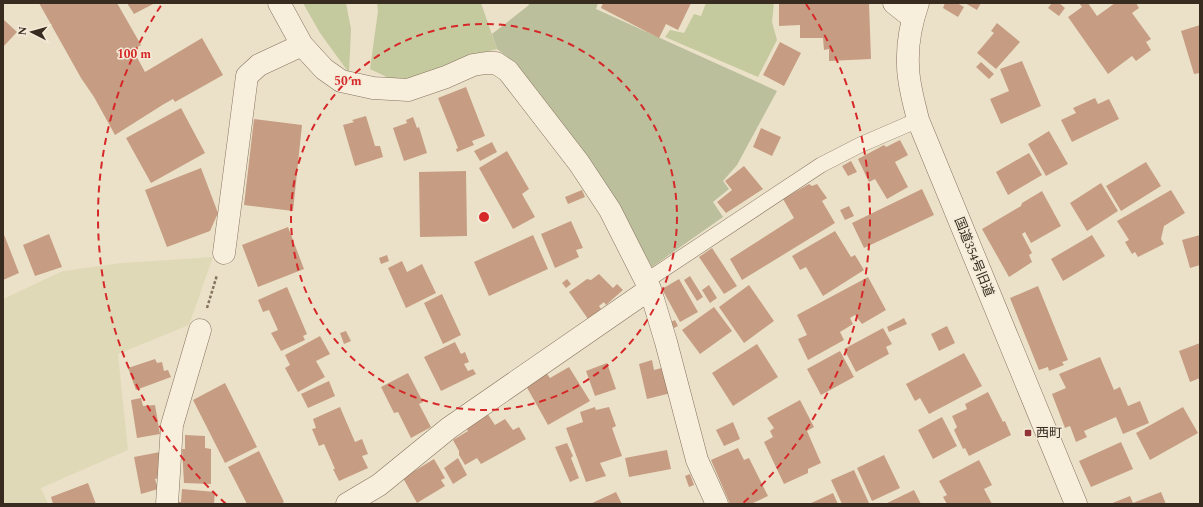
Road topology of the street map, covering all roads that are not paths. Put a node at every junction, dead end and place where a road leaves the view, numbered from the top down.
1 (279, 3) edge
2 (894, 3) edge
3 (915, 11) edge
4 (302, 45) junction
5 (918, 120) junction
6 (224, 253) road end
7 (648, 285) junction
8 (200, 330) road end
9 (167, 504) edge
10 (347, 504) edge
11 (716, 504) edge
12 (1076, 504) edge

1 - 4 street
2 - 3 street
3 - 5 street, 国道354号旧道
4 - 6 street
4 - 7 street
5 - 7 lane
5 - 12 street, 国道354号旧道
7 - 10 street
7 - 11 street
8 - 9 street

